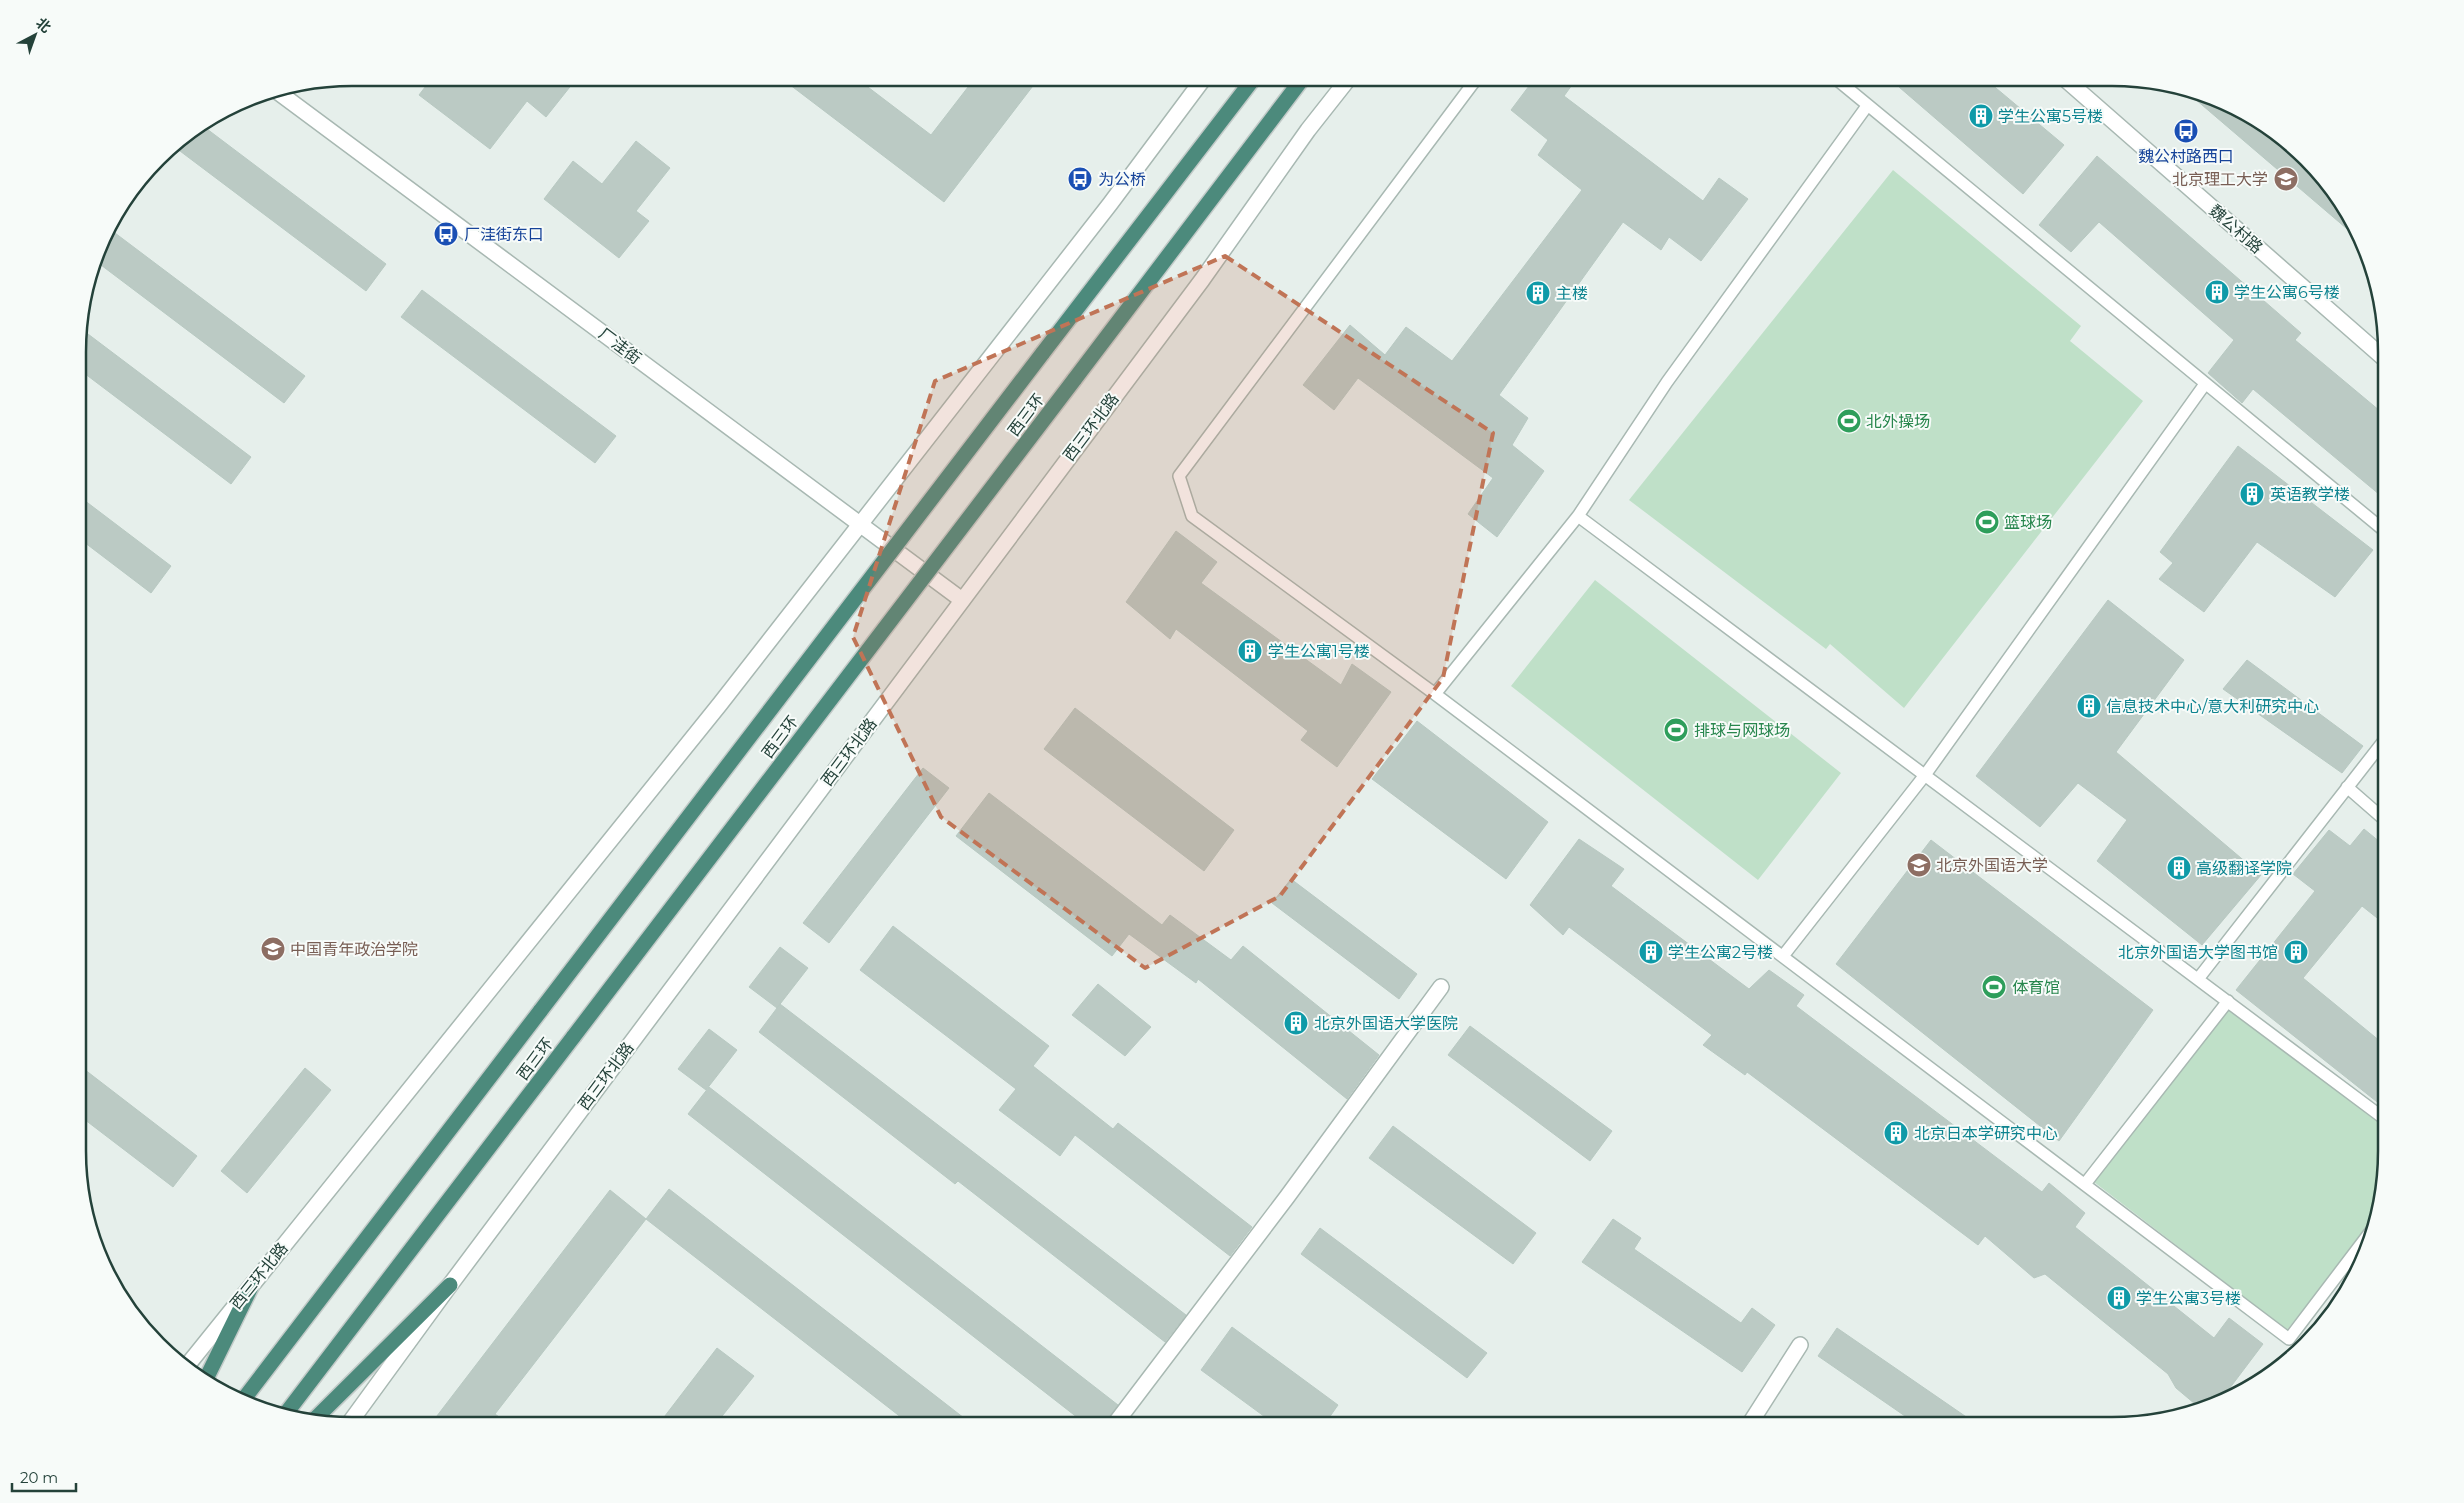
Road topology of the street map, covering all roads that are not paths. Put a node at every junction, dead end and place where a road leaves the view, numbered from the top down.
1 (1198, 86) edge
2 (1248, 86) edge
3 (1297, 86) edge
4 (1343, 86) edge
5 (1471, 86) edge
6 (1844, 86) edge
7 (2073, 86) edge
8 (282, 95) edge
9 (1866, 106) junction
10 (2378, 353) edge
11 (2205, 384) junction
12 (1578, 516) junction
13 (858, 524) junction
14 (2378, 525) edge
15 (962, 600) junction
16 (1435, 694) junction
17 (2378, 748) edge
18 (1925, 775) junction
19 (2347, 788) junction
20 (2378, 814) edge
21 (1783, 956) junction
22 (2198, 979) junction
23 (1441, 987) dead end
24 (2228, 1001) junction
25 (2378, 1114) edge
26 (2085, 1184) junction
27 (2360, 1245) edge
28 (252, 1285) junction
29 (450, 1285) junction
30 (1800, 1345) dead end
31 (190, 1362) edge
32 (208, 1374) edge
33 (247, 1394) edge
34 (289, 1409) edge
35 (320, 1414) edge
36 (354, 1417) edge
37 (1120, 1417) edge
38 (1754, 1417) edge

1 - 13 street, 西三环北路
2 - 33 highway, 西三环, bridge
3 - 34 highway, 西三环, bridge
4 - 15 street, 西三环北路
5 - 16 lane
6 - 9 lane
7 - 10 street, 魏公村路
8 - 13 street, 厂洼街
9 - 11 lane
9 - 12 lane
11 - 14 lane
11 - 18 lane
12 - 16 lane
12 - 18 lane
13 - 15 street, 厂洼街
13 - 28 street, 西三环北路
15 - 29 street, 西三环北路
16 - 21 lane
17 - 19 lane
18 - 21 lane
18 - 22 lane
19 - 20 lane
19 - 22 lane
21 - 26 lane
22 - 24 lane
23 - 37 street
24 - 25 lane
24 - 26 lane
26 - 27 lane
28 - 31 street, 西三环北路
28 - 32 highway
29 - 35 highway
29 - 36 street, 西三环北路
30 - 38 street

